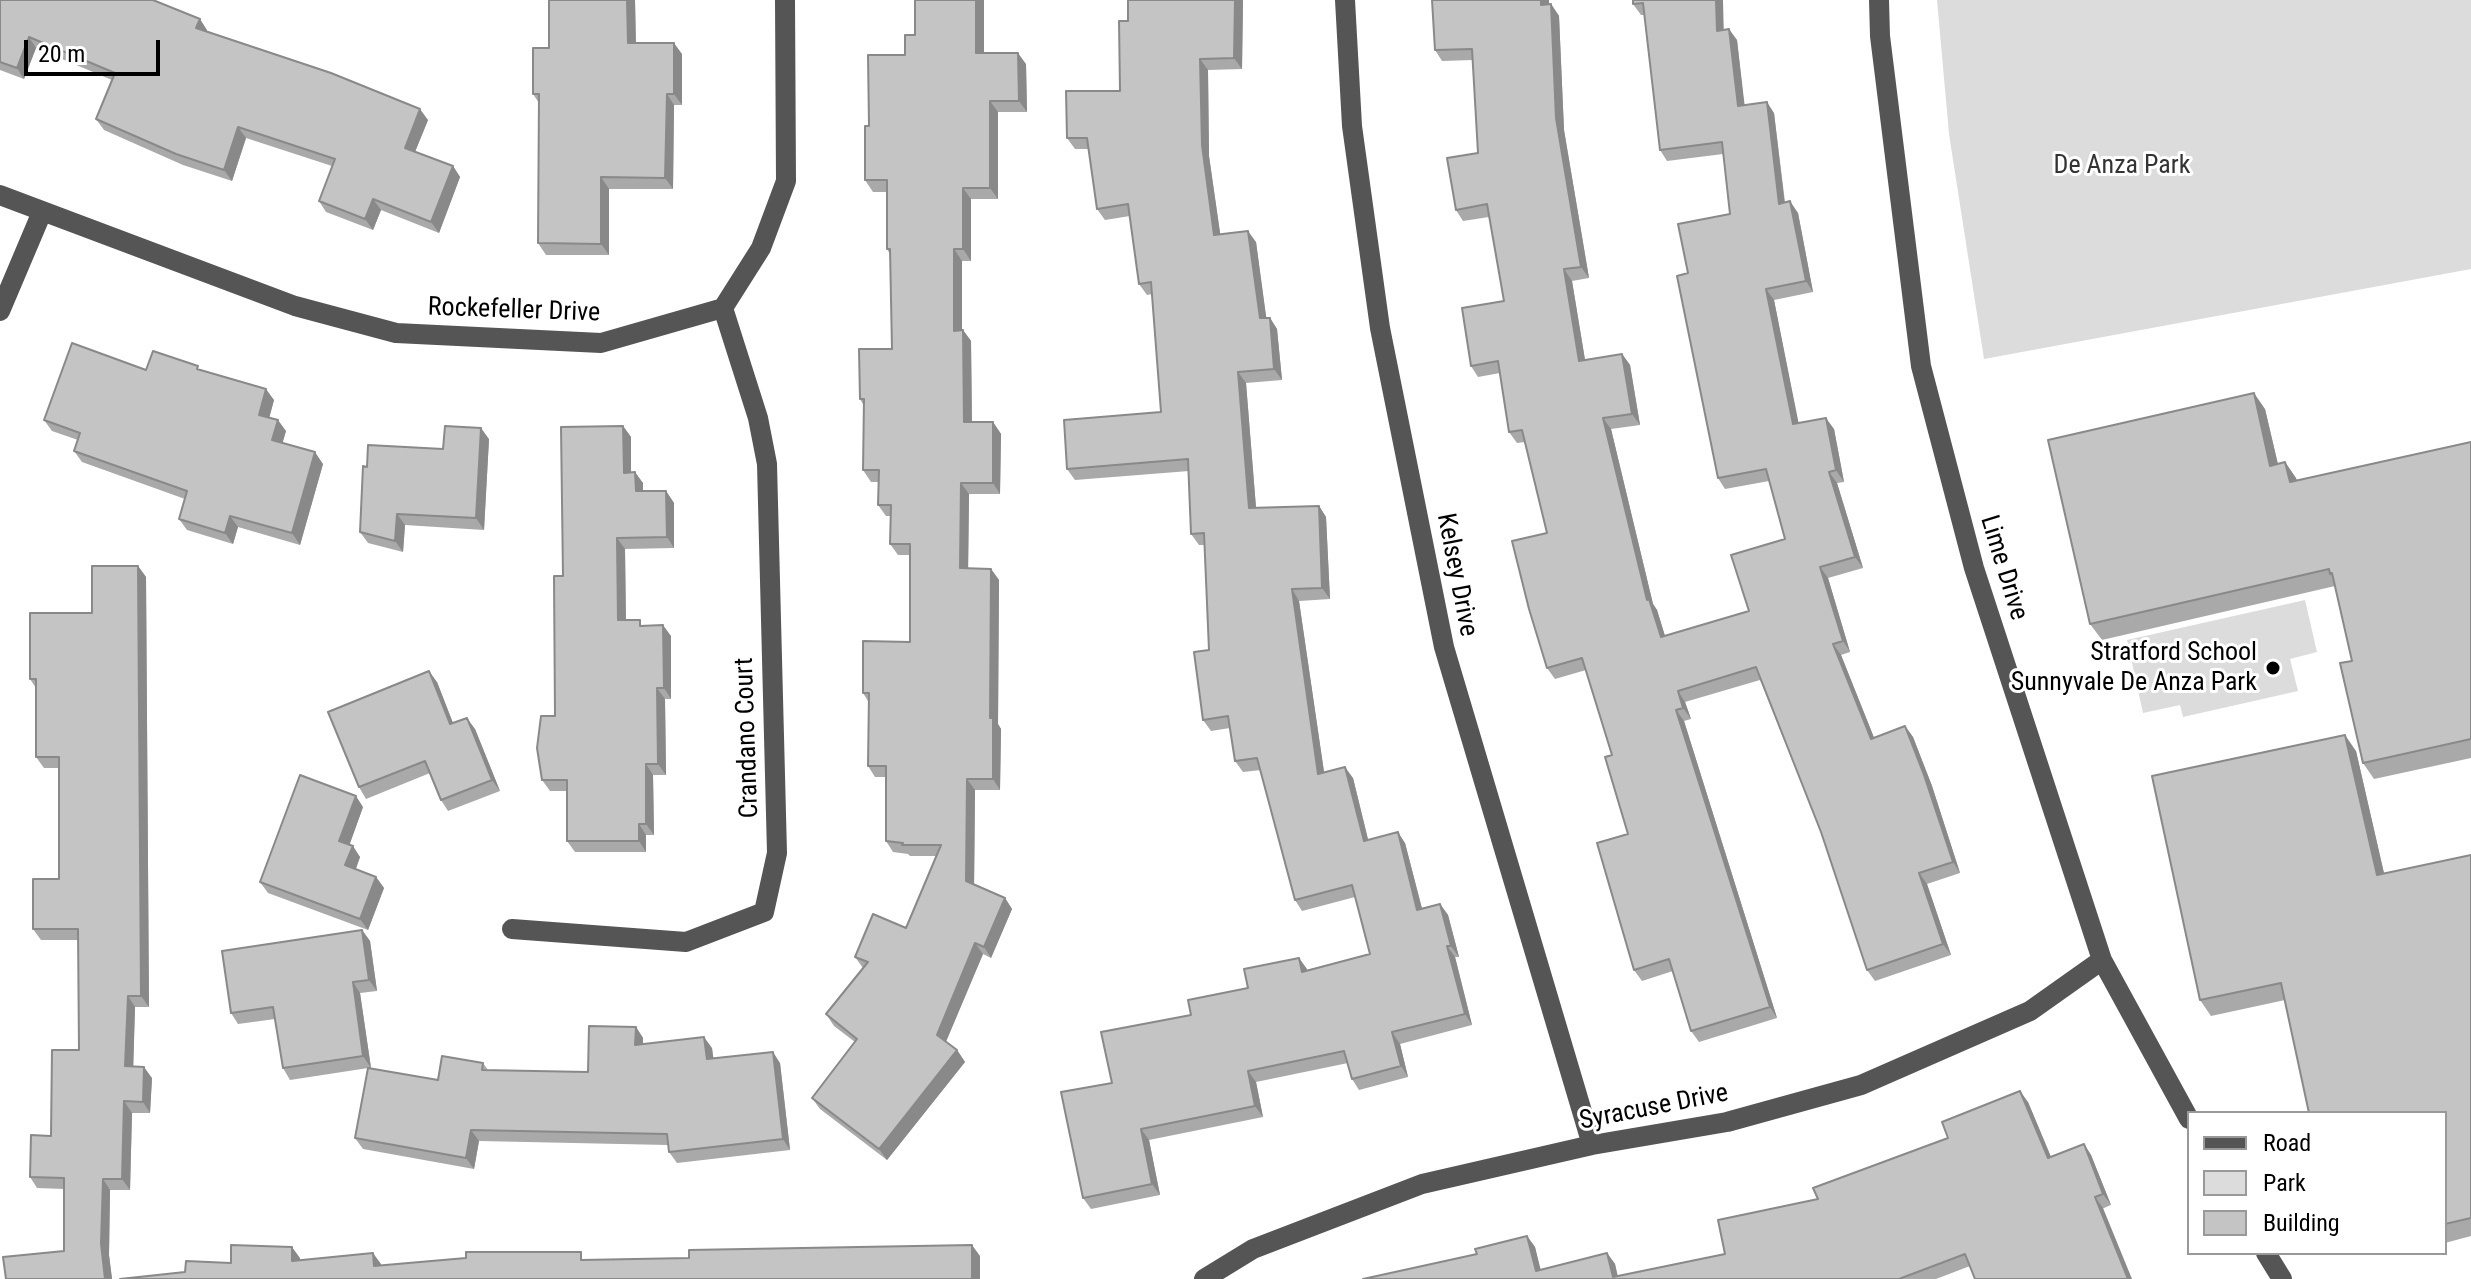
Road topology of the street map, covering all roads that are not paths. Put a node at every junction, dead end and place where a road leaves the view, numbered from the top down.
1 (785, 0) edge
2 (1345, 0) edge
3 (1879, 0) edge
4 (0, 195) edge
5 (42, 212) junction
6 (723, 308) junction
7 (0, 311) edge
8 (512, 929) dead end
9 (2102, 960) junction
10 (2187, 1115) edge
11 (1592, 1145) junction
12 (2267, 1255) edge
13 (1204, 1279) edge
14 (2282, 1279) edge

1 - 6 street
2 - 11 street, Kelsey Drive
3 - 9 street, Lime Drive
4 - 5 street, Rockefeller Drive
5 - 6 street, Rockefeller Drive
5 - 7 street
6 - 8 street, Crandano Court
9 - 10 street, Lime Drive
9 - 11 street, Syracuse Drive
11 - 13 street, Syracuse Drive
12 - 14 street

